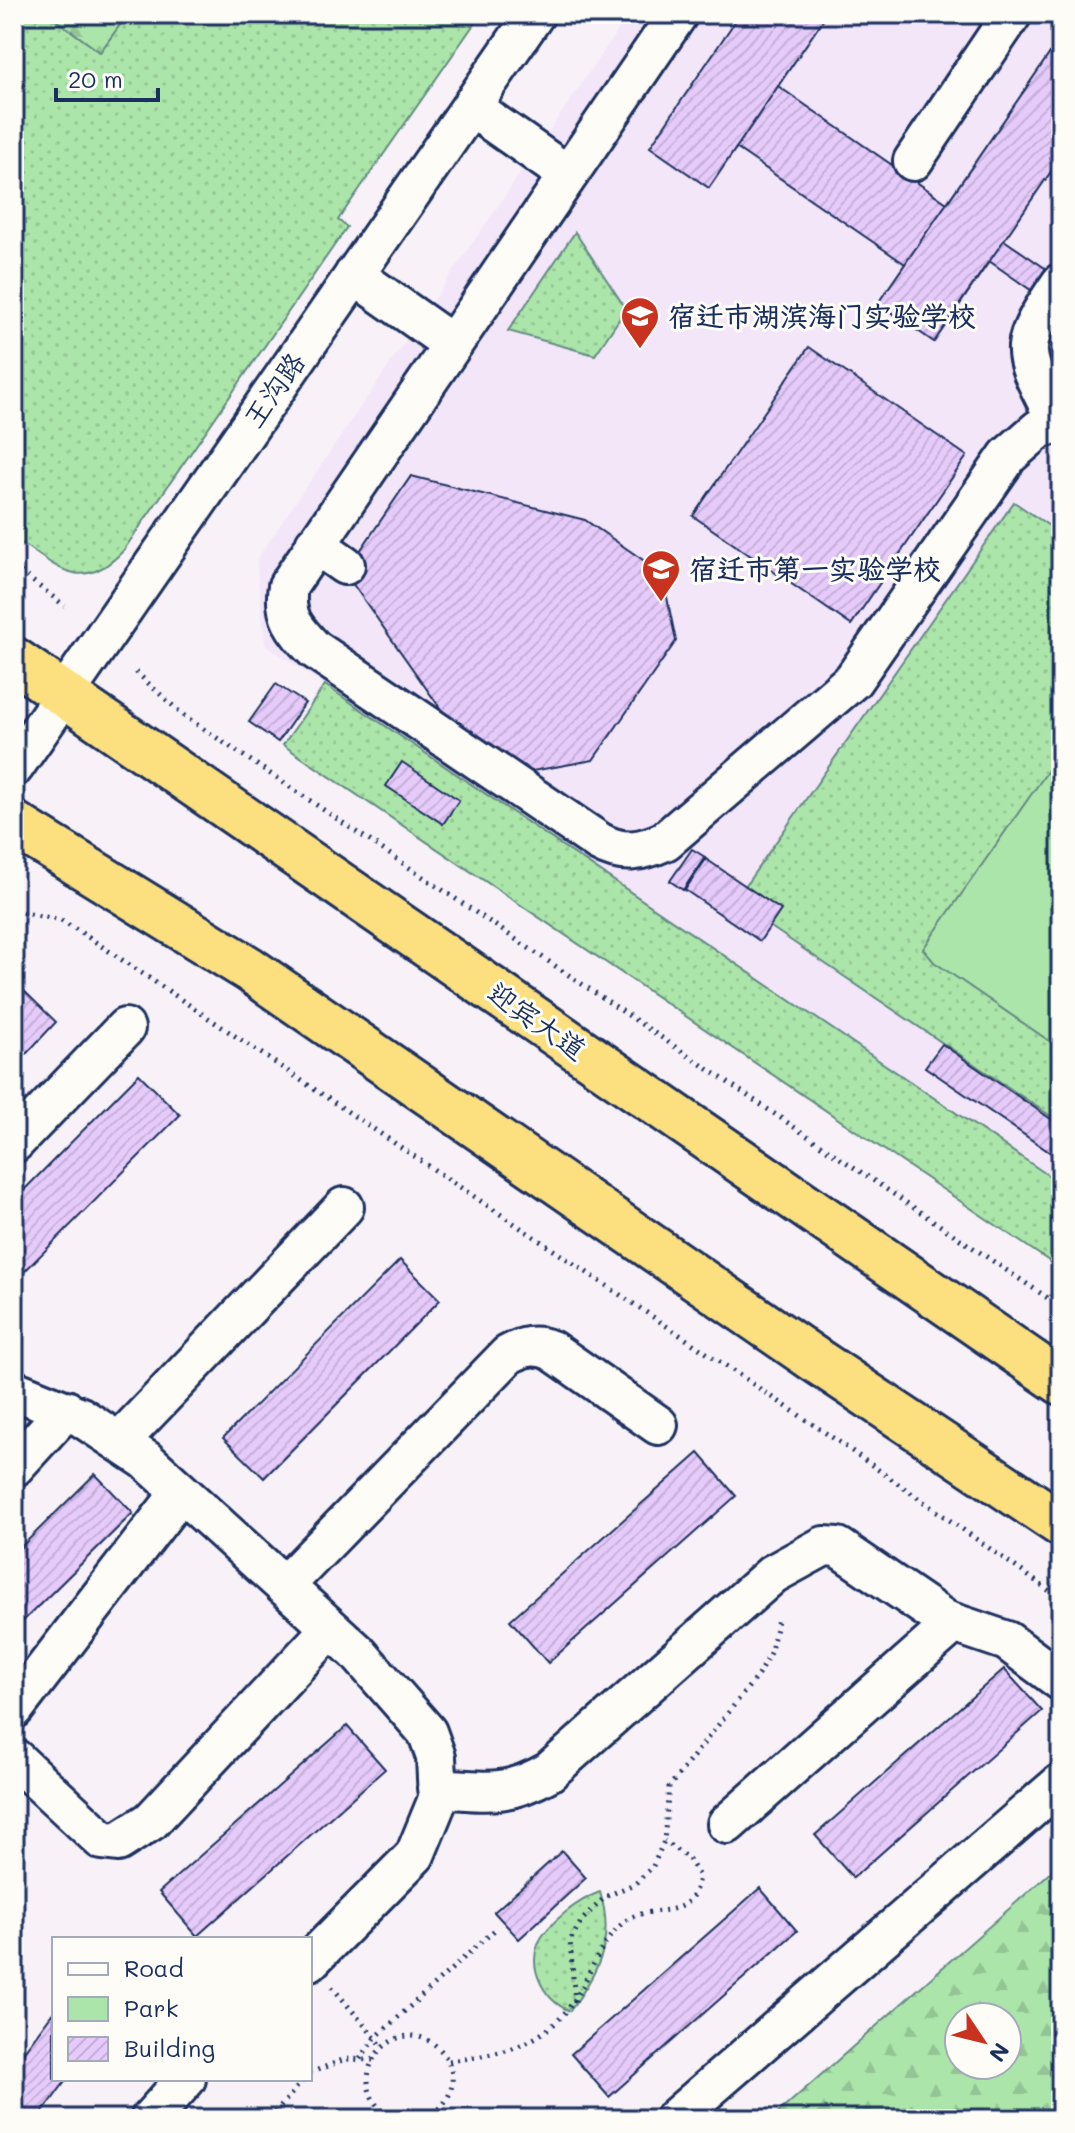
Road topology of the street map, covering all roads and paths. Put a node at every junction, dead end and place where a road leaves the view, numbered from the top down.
1 (535, 14) edge
2 (678, 14) edge
3 (1012, 14) edge
4 (471, 107) junction
5 (913, 161) dead end
6 (568, 175) junction
7 (354, 275) junction
8 (1061, 283) edge
9 (452, 344) junction
10 (1059, 422) edge
11 (14, 567) edge
12 (65, 606) dead end
13 (14, 660) edge
14 (136, 672) dead end
15 (64, 694) junction
16 (14, 767) edge
17 (14, 824) edge
18 (14, 911) edge
19 (125, 1028) dead end
20 (14, 1143) edge
21 (344, 1207) dead end
22 (1061, 1307) edge
23 (1061, 1382) edge
24 (14, 1390) edge
25 (66, 1410) junction
26 (658, 1425) dead end
27 (119, 1442) junction
28 (14, 1467) edge
29 (181, 1492) junction
30 (1061, 1524) edge
31 (773, 1574) junction
32 (284, 1586) junction
33 (1061, 1599) edge
34 (953, 1624) junction
35 (330, 1629) junction
36 (1061, 1681) edge
37 (14, 1709) edge
38 (14, 1758) edge
39 (1061, 1783) edge
40 (437, 1788) junction
41 (727, 1824) dead end
42 (664, 1841) junction
43 (498, 1927) dead end
44 (319, 1972) edge
45 (575, 2002) junction
46 (375, 2038) junction
47 (383, 2047) junction
48 (360, 2059) junction
49 (373, 2060) junction
50 (449, 2061) junction
51 (312, 2072) edge
52 (184, 2081) edge
53 (302, 2081) edge
54 (150, 2119) edge
55 (270, 2119) edge
56 (396, 2119) edge
57 (425, 2119) edge
58 (674, 2119) edge

1 - 4 street, 王沟路
2 - 6 street
3 - 5 street
4 - 6 street
4 - 7 street, 王沟路
6 - 9 street
7 - 9 street
7 - 15 street, 王沟路
8 - 10 street
9 - 10 street
11 - 12 path
13 - 15 highway, 迎宾大道
14 - 22 path
15 - 16 street, 王沟路
15 - 23 highway, 迎宾大道
17 - 30 highway
18 - 33 path
19 - 20 street
21 - 27 street
24 - 25 street
25 - 27 street
25 - 28 street
26 - 32 street
27 - 29 street
29 - 32 street
29 - 37 street
31 - 34 street
31 - 40 street
31 - 42 path
32 - 35 street
34 - 36 street
34 - 41 street
35 - 38 street
35 - 40 street
39 - 58 street
40 - 44 street
42 - 45 path
42 - 45 path
43 - 46 path
44 - 46 path
45 - 50 path
46 - 47 path
46 - 48 path
47 - 49 path
47 - 50 path
48 - 49 path
48 - 51 path
49 - 56 path
50 - 57 path
52 - 54 street
53 - 55 path

